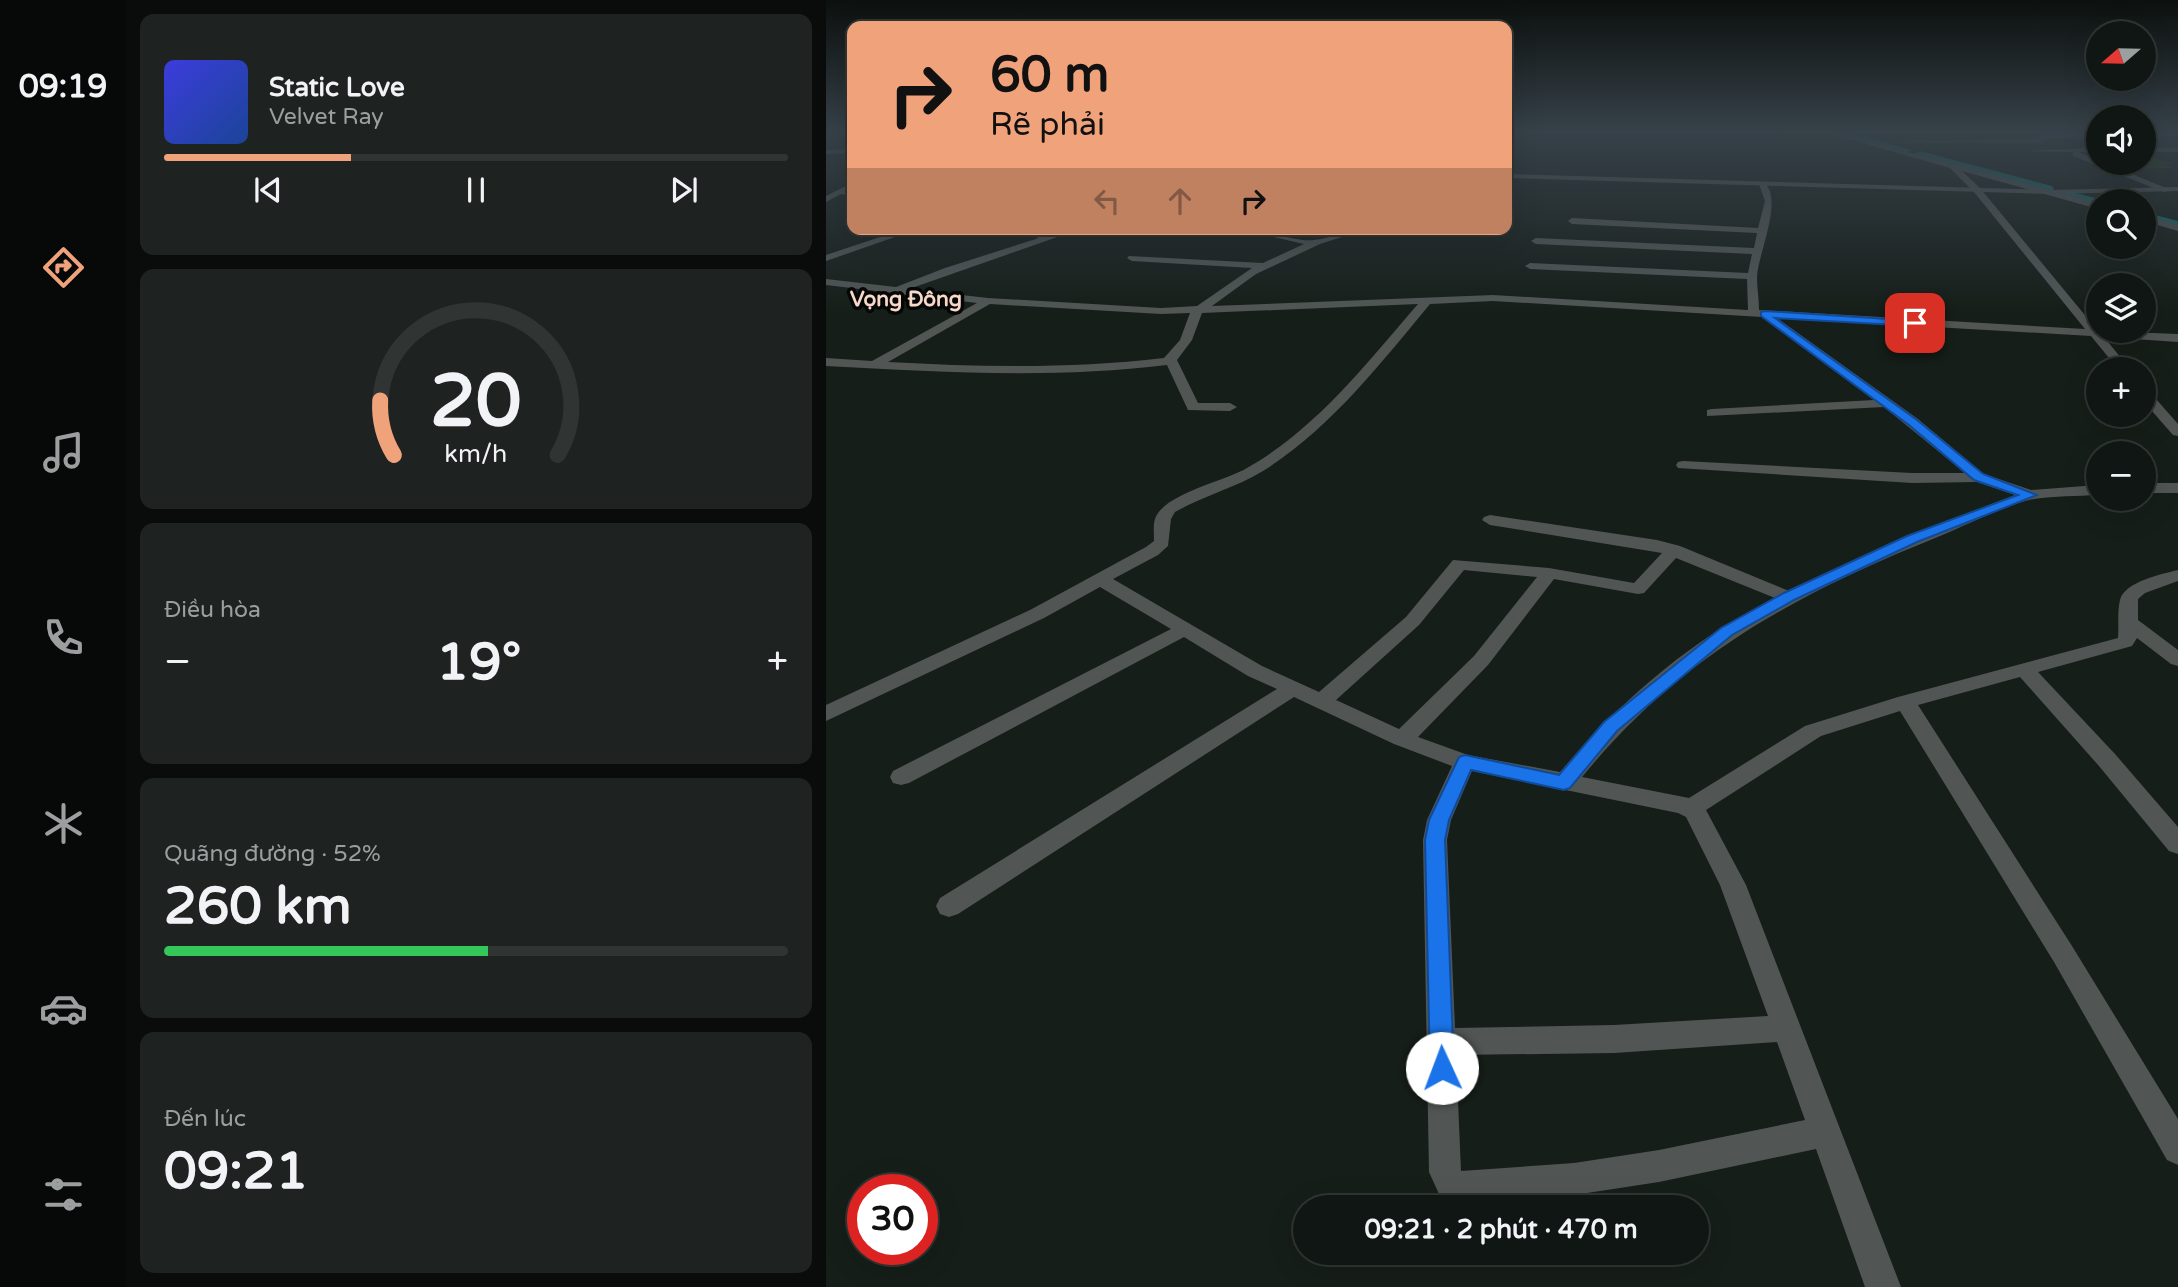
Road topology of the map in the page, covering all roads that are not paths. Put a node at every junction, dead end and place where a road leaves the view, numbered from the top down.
1 (1766, 193) edge
2 (1980, 193) edge
3 (2054, 193) edge
4 (2086, 202) edge
5 (1572, 221) dead end
6 (2156, 222) edge
7 (2178, 228) edge
8 (1762, 231) junction
9 (896, 235) edge
10 (1039, 235) edge
11 (1054, 235) edge
12 (1273, 235) edge
13 (1342, 235) edge
14 (1047, 237) junction
15 (1536, 241) dead end
16 (1313, 243) junction
17 (1758, 251) junction
18 (826, 258) edge
19 (1132, 258) dead end
20 (1530, 266) dead end
21 (1263, 267) junction
22 (1752, 276) junction
23 (826, 282) edge
24 (897, 290) junction
25 (1427, 300) junction
26 (988, 301) junction
27 (1196, 312) junction
28 (1759, 314) junction
29 (2086, 323) edge
30 (2086, 333) edge
31 (2156, 337) edge
32 (2178, 338) edge
33 (2102, 343) edge
34 (2114, 357) edge
35 (1171, 360) junction
36 (826, 362) edge
37 (850, 364) junction
38 (872, 366) junction
39 (834, 374) dead end
40 (1888, 403) junction
41 (1230, 407) dead end
42 (2156, 407) edge
43 (1712, 413) dead end
44 (2178, 432) edge
45 (1683, 465) dead end
46 (1979, 477) junction
47 (2156, 488) edge
48 (2178, 488) edge
49 (2086, 491) edge
50 (2030, 495) junction
51 (1490, 520) dead end
52 (1674, 550) junction
53 (1549, 573) junction
54 (2178, 575) edge
55 (1102, 580) junction
56 (1789, 597) junction
57 (2126, 621) junction
58 (1185, 629) junction
59 (2178, 660) edge
60 (2025, 670) junction
61 (1292, 690) junction
62 (1320, 702) junction
63 (1905, 702) junction
64 (826, 715) edge
65 (1402, 738) junction
66 (1465, 762) junction
67 (901, 777) dead end
68 (1564, 783) junction
69 (1690, 809) junction
70 (2178, 844) edge
71 (949, 905) dead end
72 (1788, 1028) junction
73 (1441, 1042) junction
74 (1826, 1131) junction
75 (2178, 1149) edge
76 (1883, 1287) edge

1 - 8 street
2 - 29 street
3 - 4 street
5 - 8 street
6 - 7 street
8 - 17 street
9 - 18 street
10 - 14 street
11 - 14 street
12 - 16 street
13 - 16 street
14 - 24 street
15 - 17 street
16 - 21 street
17 - 22 street
19 - 21 street
20 - 22 street
21 - 27 street
22 - 28 street
23 - 24 street
24 - 26 street
25 - 27 street
25 - 28 street
25 - 55 street
26 - 27 street
26 - 38 street
27 - 35 street
28 - 30 street
28 - 40 street
31 - 32 street
33 - 34 street
35 - 38 street
35 - 41 street
36 - 37 street
37 - 38 street
37 - 39 street
40 - 43 street
40 - 46 street
42 - 44 street
45 - 46 street
46 - 50 street
47 - 48 street
49 - 50 street
50 - 56 street
51 - 52 street
52 - 53 street
52 - 56 street
53 - 62 street
53 - 65 street
54 - 57 street
55 - 58 street
55 - 64 street
56 - 68 street
57 - 59 street
57 - 60 street
58 - 61 street
58 - 67 street
60 - 63 street
60 - 70 street
61 - 62 street
61 - 71 street
62 - 65 street
63 - 69 street
63 - 75 street
65 - 66 street
66 - 68 street
66 - 73 street
68 - 69 street
69 - 72 street
72 - 73 street
72 - 74 street
73 - 74 street
74 - 76 street

